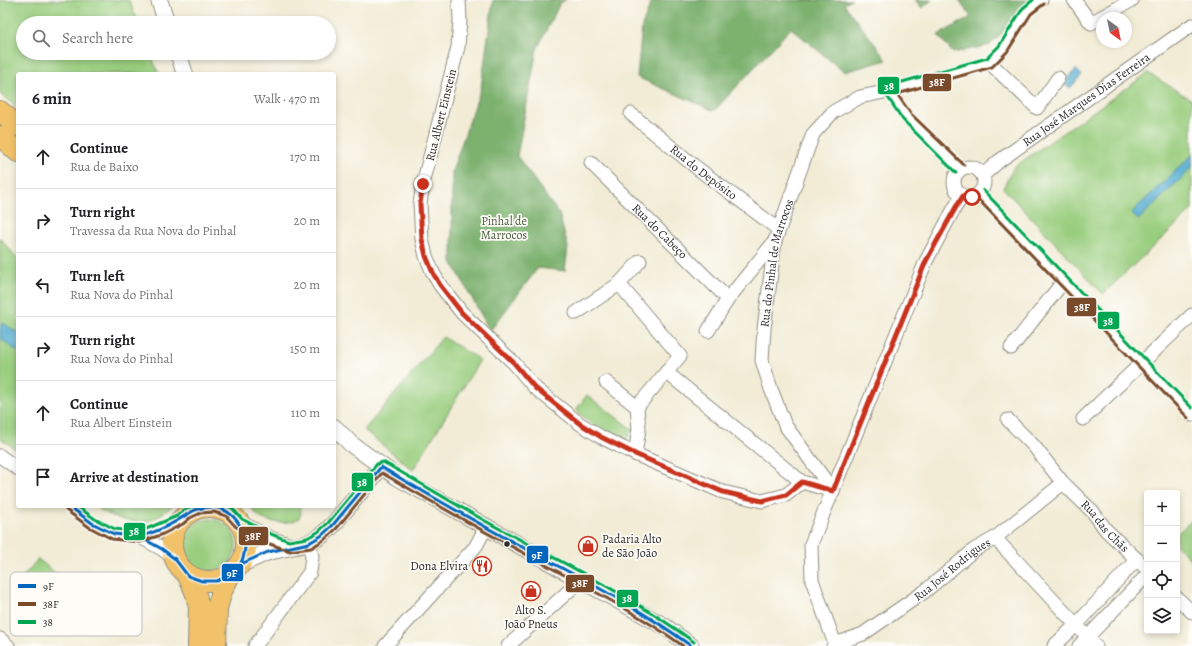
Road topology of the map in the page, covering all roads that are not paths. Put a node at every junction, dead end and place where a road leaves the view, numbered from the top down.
1 (159, 0) edge
2 (459, 0) edge
3 (1041, 0) edge
4 (1074, 0) edge
5 (1132, 0) edge
6 (165, 16) edge
7 (1192, 26) edge
8 (180, 60) edge
9 (990, 63) junction
10 (184, 72) edge
11 (1058, 78) dead end
12 (889, 91) junction
13 (0, 111) edge
14 (631, 114) dead end
15 (16, 124) edge
16 (0, 136) edge
17 (16, 150) edge
18 (591, 163) dead end
19 (960, 169) junction
20 (983, 176) junction
21 (979, 193) junction
22 (963, 196) junction
23 (777, 235) junction
24 (640, 261) dead end
25 (1063, 282) junction
26 (619, 284) junction
27 (728, 299) junction
28 (576, 313) dead end
29 (1192, 314) edge
30 (708, 331) dead end
31 (1010, 348) dead end
32 (1141, 362) junction
33 (666, 372) junction
34 (606, 382) dead end
35 (637, 407) junction
36 (1192, 415) edge
37 (1083, 419) dead end
38 (1008, 420) dead end
39 (336, 429) edge
40 (635, 454) junction
41 (0, 457) edge
42 (381, 466) junction
43 (16, 468) edge
44 (802, 482) junction
45 (1063, 483) junction
46 (833, 491) junction
47 (72, 508) edge
48 (200, 508) edge
49 (217, 508) edge
50 (187, 513) edge
51 (231, 514) edge
52 (486, 527) junction
53 (140, 537) junction
54 (995, 538) junction
55 (309, 543) junction
56 (289, 546) junction
57 (175, 559) junction
58 (1137, 560) junction
59 (1144, 566) edge
60 (236, 570) junction
61 (188, 576) junction
62 (1144, 578) edge
63 (582, 579) junction
64 (1180, 601) edge
65 (1192, 612) edge
66 (1076, 626) junction
67 (0, 639) edge
68 (1087, 643) edge
69 (834, 645) edge
70 (8, 646) edge
71 (198, 646) edge
72 (216, 646) edge
73 (255, 646) edge
74 (385, 646) edge
75 (508, 646) edge
76 (691, 646) edge
77 (1054, 646) edge

1 - 6 street
2 - 40 street, Rua Albert Einstein
3 - 9 street
4 - 5 street
7 - 20 street, Rua José Marques Dias Ferreira
8 - 10 street
9 - 11 street
9 - 12 street, Rua do Pinhal de Marrocos
12 - 19 street
12 - 23 street, Rua do Pinhal de Marrocos
13 - 15 main road
14 - 23 street, Rua do Depósito
16 - 17 main road
18 - 27 street, Rua do Cabeço
19 - 20 street
19 - 22 street
20 - 21 street
21 - 22 street
21 - 25 street
22 - 46 street
23 - 27 street
23 - 46 street, Rua do Pinhal de Marrocos
24 - 26 street
25 - 31 street
25 - 32 street
26 - 28 street
26 - 33 street
27 - 30 street
29 - 32 street
32 - 36 street
32 - 37 street
33 - 35 street
33 - 44 street
34 - 35 street
35 - 40 street
38 - 45 street, Rua das Chãs
39 - 42 street
40 - 44 street, Rua Albert Einstein
41 - 43 street
42 - 52 street
42 - 55 street
44 - 46 street
45 - 54 street, Rua José Rodrigues
45 - 58 street, Rua das Chãs
46 - 69 street
47 - 53 street
48 - 50 main road
49 - 51 main road
50 - 53 street
50 - 57 main road
51 - 56 street
51 - 60 main road
52 - 63 street
52 - 74 street
53 - 57 street
54 - 66 street
54 - 69 street, Rua José Rodrigues
55 - 56 street
55 - 73 street
56 - 60 street
57 - 61 main road
58 - 59 street, Rua das Chãs
58 - 66 street
60 - 61 main road
60 - 72 main road
61 - 71 main road
62 - 68 street
63 - 75 street
63 - 76 street
64 - 65 street
66 - 68 street
66 - 77 street
67 - 70 street

